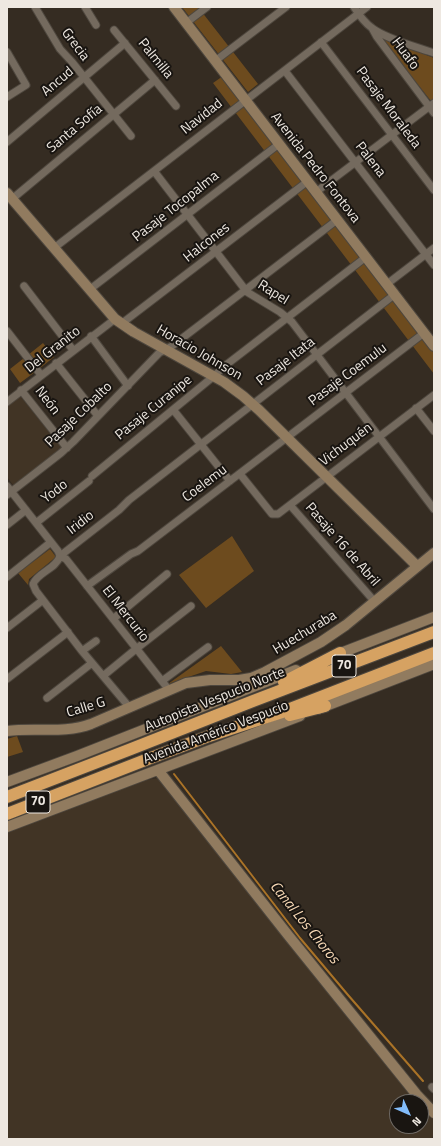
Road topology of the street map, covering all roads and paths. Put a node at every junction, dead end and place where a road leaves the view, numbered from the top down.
1 (35, 7) edge
2 (85, 7) edge
3 (174, 7) edge
4 (207, 7) edge
5 (286, 7) edge
6 (354, 7) edge
7 (367, 7) edge
8 (359, 14) junction
9 (186, 23) junction
10 (96, 25) dead end
11 (372, 28) junction
12 (114, 30) dead end
13 (321, 42) junction
14 (125, 43) junction
15 (7, 52) edge
16 (434, 53) edge
17 (215, 61) junction
18 (285, 71) junction
19 (84, 77) junction
20 (155, 80) junction
21 (7, 97) edge
22 (245, 101) junction
23 (176, 106) dead end
24 (432, 108) edge
25 (114, 114) junction
26 (392, 135) junction
27 (131, 136) dead end
28 (7, 142) edge
29 (278, 144) junction
30 (355, 162) junction
31 (154, 171) junction
32 (308, 182) junction
33 (434, 190) edge
34 (316, 192) junction
35 (9, 196) edge
36 (187, 214) junction
37 (337, 220) junction
38 (54, 248) junction
39 (434, 248) edge
40 (216, 252) junction
41 (426, 254) junction
42 (366, 257) junction
43 (434, 265) edge
44 (386, 284) junction
45 (24, 286) dead end
46 (89, 290) junction
47 (245, 290) junction
48 (394, 295) junction
49 (288, 317) junction
50 (118, 321) junction
51 (7, 331) edge
52 (424, 333) junction
53 (91, 336) junction
54 (434, 346) edge
55 (166, 349) junction
56 (73, 350) junction
57 (317, 355) junction
58 (56, 363) junction
59 (41, 375) junction
60 (214, 376) junction
61 (128, 386) junction
62 (22, 390) junction
63 (346, 393) junction
64 (434, 394) edge
65 (7, 401) edge
66 (253, 404) junction
67 (416, 408) junction
68 (174, 409) junction
69 (98, 416) junction
70 (434, 431) edge
71 (379, 436) junction
72 (287, 438) junction
73 (201, 444) junction
74 (67, 448) junction
75 (240, 474) junction
76 (326, 477) junction
77 (91, 478) joint
78 (230, 481) junction
79 (8, 491) edge
80 (290, 505) junction
81 (434, 509) edge
82 (26, 510) junction
83 (119, 510) joint
84 (36, 523) junction
85 (7, 525) edge
86 (51, 542) junction
87 (434, 553) edge
88 (60, 556) junction
89 (417, 566) junction
90 (167, 574) dead end
91 (7, 577) edge
92 (87, 586) junction
93 (43, 600) junction
94 (375, 602) junction
95 (191, 606) dead end
96 (434, 617) edge
97 (113, 619) junction
98 (7, 628) edge
99 (68, 632) junction
100 (434, 632) edge
101 (96, 641) dead end
102 (208, 647) dead end
103 (136, 649) junction
104 (82, 651) junction
105 (340, 653) junction
106 (434, 653) edge
107 (92, 663) junction
108 (434, 664) edge
109 (104, 676) junction
110 (7, 679) edge
111 (162, 681) junction
112 (169, 690) junction
113 (47, 698) dead end
114 (253, 700) junction
115 (325, 706) junction
116 (130, 708) junction
117 (7, 731) edge
118 (209, 736) junction
119 (158, 770) junction
120 (7, 782) edge
121 (7, 797) edge
122 (7, 814) edge
123 (7, 827) edge
124 (434, 1113) edge

1 - 19 street, Grecia
2 - 10 street
3 - 9 street, Avenida Pedro Fontova
4 - 9 street
5 - 17 street
6 - 8 street
7 - 8 street, Navidad
8 - 11 street
8 - 13 street, Navidad
9 - 17 street, Avenida Pedro Fontova
11 - 16 street
11 - 24 street, Huafo
12 - 14 street, Palmilla
13 - 18 street, Navidad
13 - 26 street, Pasaje Moraleda
14 - 19 street, Ancud
14 - 20 street, Palmilla
15 - 21 street
17 - 22 street, Avenida Pedro Fontova
18 - 22 street, Navidad
18 - 30 street, Palena
19 - 25 street, Grecia
19 - 28 street, Ancud
20 - 23 street, Palmilla
20 - 25 street, Santa Sofía
22 - 29 street, Avenida Pedro Fontova
22 - 31 street, Navidad
24 - 26 street
25 - 27 street, Grecia
25 - 35 street, Santa Sofía
26 - 30 street
26 - 33 street, Pasaje Moraleda
29 - 32 street, Avenida Pedro Fontova
29 - 36 street, Pasaje Tocopalma
30 - 34 street
30 - 41 street, Palena
31 - 36 street, Rapel
31 - 38 street, Navidad
32 - 34 street, Avenida Pedro Fontova
32 - 40 street, Halcones
34 - 37 street, Avenida Pedro Fontova
35 - 38 street, Horacio Johnson
36 - 40 street, Rapel
36 - 46 street, Pasaje Tocopalma
37 - 42 street, Avenida Pedro Fontova
37 - 47 street, Pasaje Cobalto
38 - 46 street, Horacio Johnson
39 - 41 street
40 - 47 street, Rapel
40 - 50 street, Halcones
41 - 43 street, Palena
41 - 44 street
42 - 44 street, Avenida Pedro Fontova
42 - 49 street, Pasaje Curanipe
44 - 48 street, Avenida Pedro Fontova
45 - 56 street
46 - 50 street, Horacio Johnson
47 - 49 street, Rapel
47 - 55 street, Pasaje Cobalto
48 - 52 street, Avenida Pedro Fontova
48 - 57 street, Pasaje Itata
49 - 57 street, Rapel
49 - 60 street, Pasaje Curanipe
50 - 53 street, Del Granito
50 - 55 street, Horacio Johnson
51 - 59 street
52 - 54 street, Avenida Pedro Fontova
52 - 63 street, Pasaje Coemulu
53 - 56 street, Del Granito
53 - 61 street
55 - 60 street, Horacio Johnson
55 - 61 street, Pasaje Cobalto
56 - 58 street, Del Granito
57 - 63 street, Rapel
57 - 66 street, Pasaje Itata
58 - 59 street, Del Granito
58 - 69 street
59 - 62 street, Del Granito
60 - 66 street, Horacio Johnson
60 - 68 street, Pasaje Curanipe
61 - 69 street, Pasaje Cobalto
62 - 65 street, Del Granito
62 - 74 street, Neón
63 - 71 street, Rapel
63 - 72 street, Pasaje Coemulu
64 - 67 street, Vichuquén
66 - 72 street, Horacio Johnson
66 - 73 street, Pasaje Itata
67 - 70 street
67 - 71 street, Vichuquén
68 - 73 street
68 - 77 street, Pasaje Curanipe
69 - 74 street, Pasaje Cobalto
71 - 76 street, Vichuquén
71 - 81 street, Rapel
72 - 75 street, Coelemu
72 - 76 street, Horacio Johnson
73 - 78 street
73 - 83 street, Pasaje Itata
74 - 79 street, Pasaje Cobalto
75 - 78 street, Coelemu
75 - 80 street, Vichuquén
76 - 80 street, Vichuquén
76 - 89 street, Horacio Johnson
77 - 84 street, Yodo
78 - 92 street, Coelemu
79 - 82 street, El Mercurio
80 - 94 street, Pasaje 16 de Abril
82 - 84 street, El Mercurio
82 - 85 street
83 - 88 street, Iridio
84 - 86 street, El Mercurio
86 - 88 street, El Mercurio
86 - 91 street
87 - 89 street, Huechuraba
88 - 92 street, El Mercurio
88 - 93 street
89 - 94 street, Huechuraba
90 - 97 street
92 - 97 street, El Mercurio
93 - 98 street
93 - 99 street
94 - 112 street, Huechuraba
95 - 103 street
96 - 105 street, Avenida Américo Vespucio
97 - 103 street, El Mercurio
99 - 104 street
99 - 110 street
100 - 114 highway, Autopista Vespucio Norte / 70
101 - 104 street
102 - 111 street
103 - 109 street
103 - 111 street, El Mercurio
104 - 107 street
105 - 114 highway
105 - 120 street, Avenida Américo Vespucio
106 - 118 highway, 70
107 - 109 street
107 - 113 street
108 - 115 street, Avenida Américo Vespucio
109 - 116 street
111 - 112 street, El Mercurio
112 - 116 street, Calle G
114 - 121 highway, Autopista Vespucio Norte / 70
115 - 118 highway
115 - 119 street, Avenida Américo Vespucio
116 - 117 street, Calle G
118 - 122 highway, 70
119 - 123 street, Avenida Américo Vespucio
119 - 124 street

